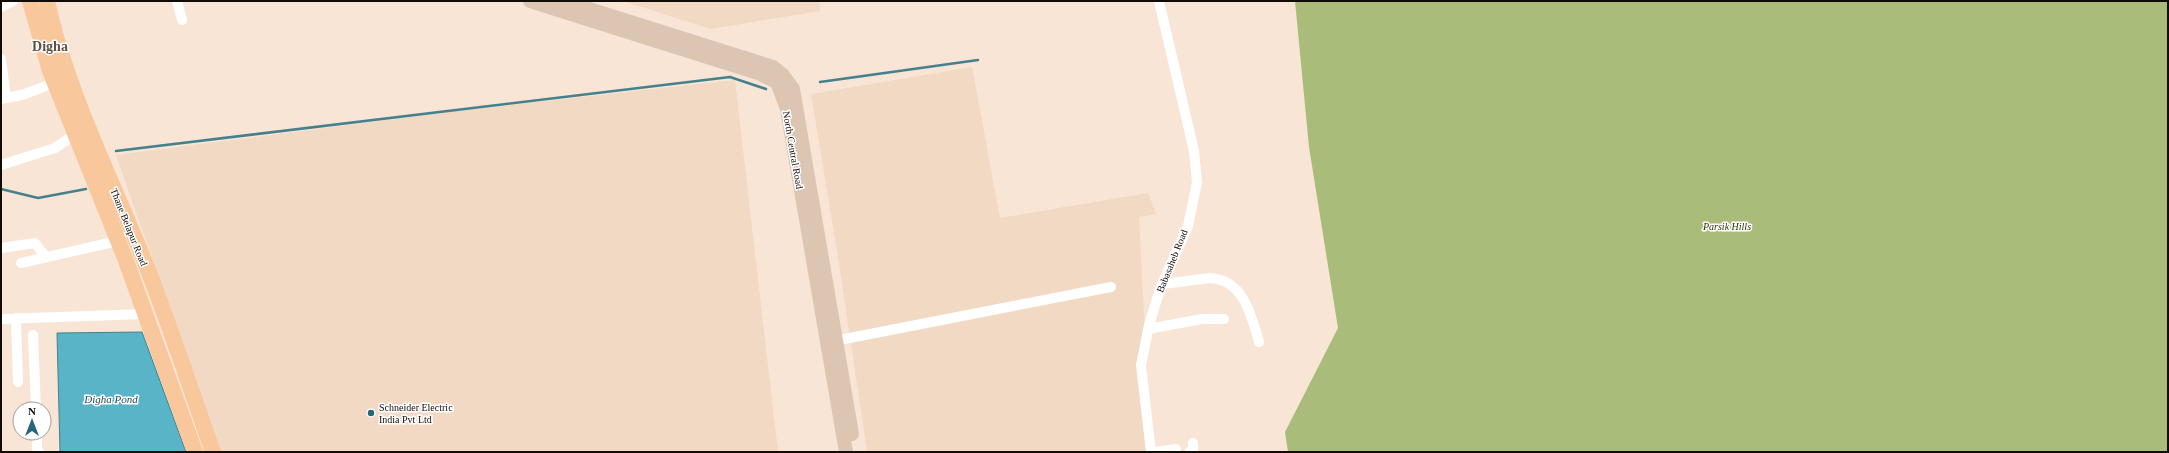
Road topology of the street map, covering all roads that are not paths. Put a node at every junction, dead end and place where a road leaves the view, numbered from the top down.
1 (13, 1) edge
2 (30, 1) edge
3 (47, 1) edge
4 (177, 1) edge
5 (530, 1) edge
6 (564, 1) edge
7 (1159, 1) edge
8 (1, 7) edge
9 (182, 20) dead end
10 (1, 59) edge
11 (781, 80) junction
12 (54, 83) junction
13 (4, 98) edge
14 (74, 136) junction
15 (1, 165) edge
16 (118, 241) junction
17 (1, 248) edge
18 (46, 257) junction
19 (21, 263) dead end
20 (1163, 284) junction
21 (1111, 287) dead end
22 (145, 314) junction
23 (16, 318) junction
24 (1, 319) edge
25 (1224, 319) dead end
26 (1148, 329) junction
27 (32, 335) dead end
28 (831, 342) junction
29 (1259, 342) dead end
30 (18, 382) dead end
31 (36, 401) edge
32 (37, 441) edge
33 (1176, 449) dead end
34 (39, 452) edge
35 (195, 452) edge
36 (213, 452) edge
37 (846, 452) edge
38 (854, 452) edge
39 (1151, 452) edge
40 (1156, 452) edge

1 - 8 street
2 - 12 main road, Thane Belapur Road
3 - 36 main road, Thane Belapur Road
4 - 9 street
5 - 11 main road
6 - 11 main road, North Central Road
7 - 20 street, Babasaheb Road
10 - 13 street
11 - 28 main road, North Central Road
12 - 13 street
12 - 14 main road, Thane Belapur Road
14 - 15 street
14 - 16 main road, Thane Belapur Road
16 - 18 street
16 - 22 main road, Thane Belapur Road
17 - 18 street
18 - 19 street
20 - 26 street, Babasaheb Road
20 - 29 street
21 - 28 street
22 - 23 street
22 - 35 main road, Thane Belapur Road
23 - 24 street
23 - 30 street
25 - 26 street
26 - 39 street, Babasaheb Road
27 - 31 street
28 - 37 main road, North Central Road
28 - 38 main road, North Central Road
32 - 34 street
33 - 40 street

